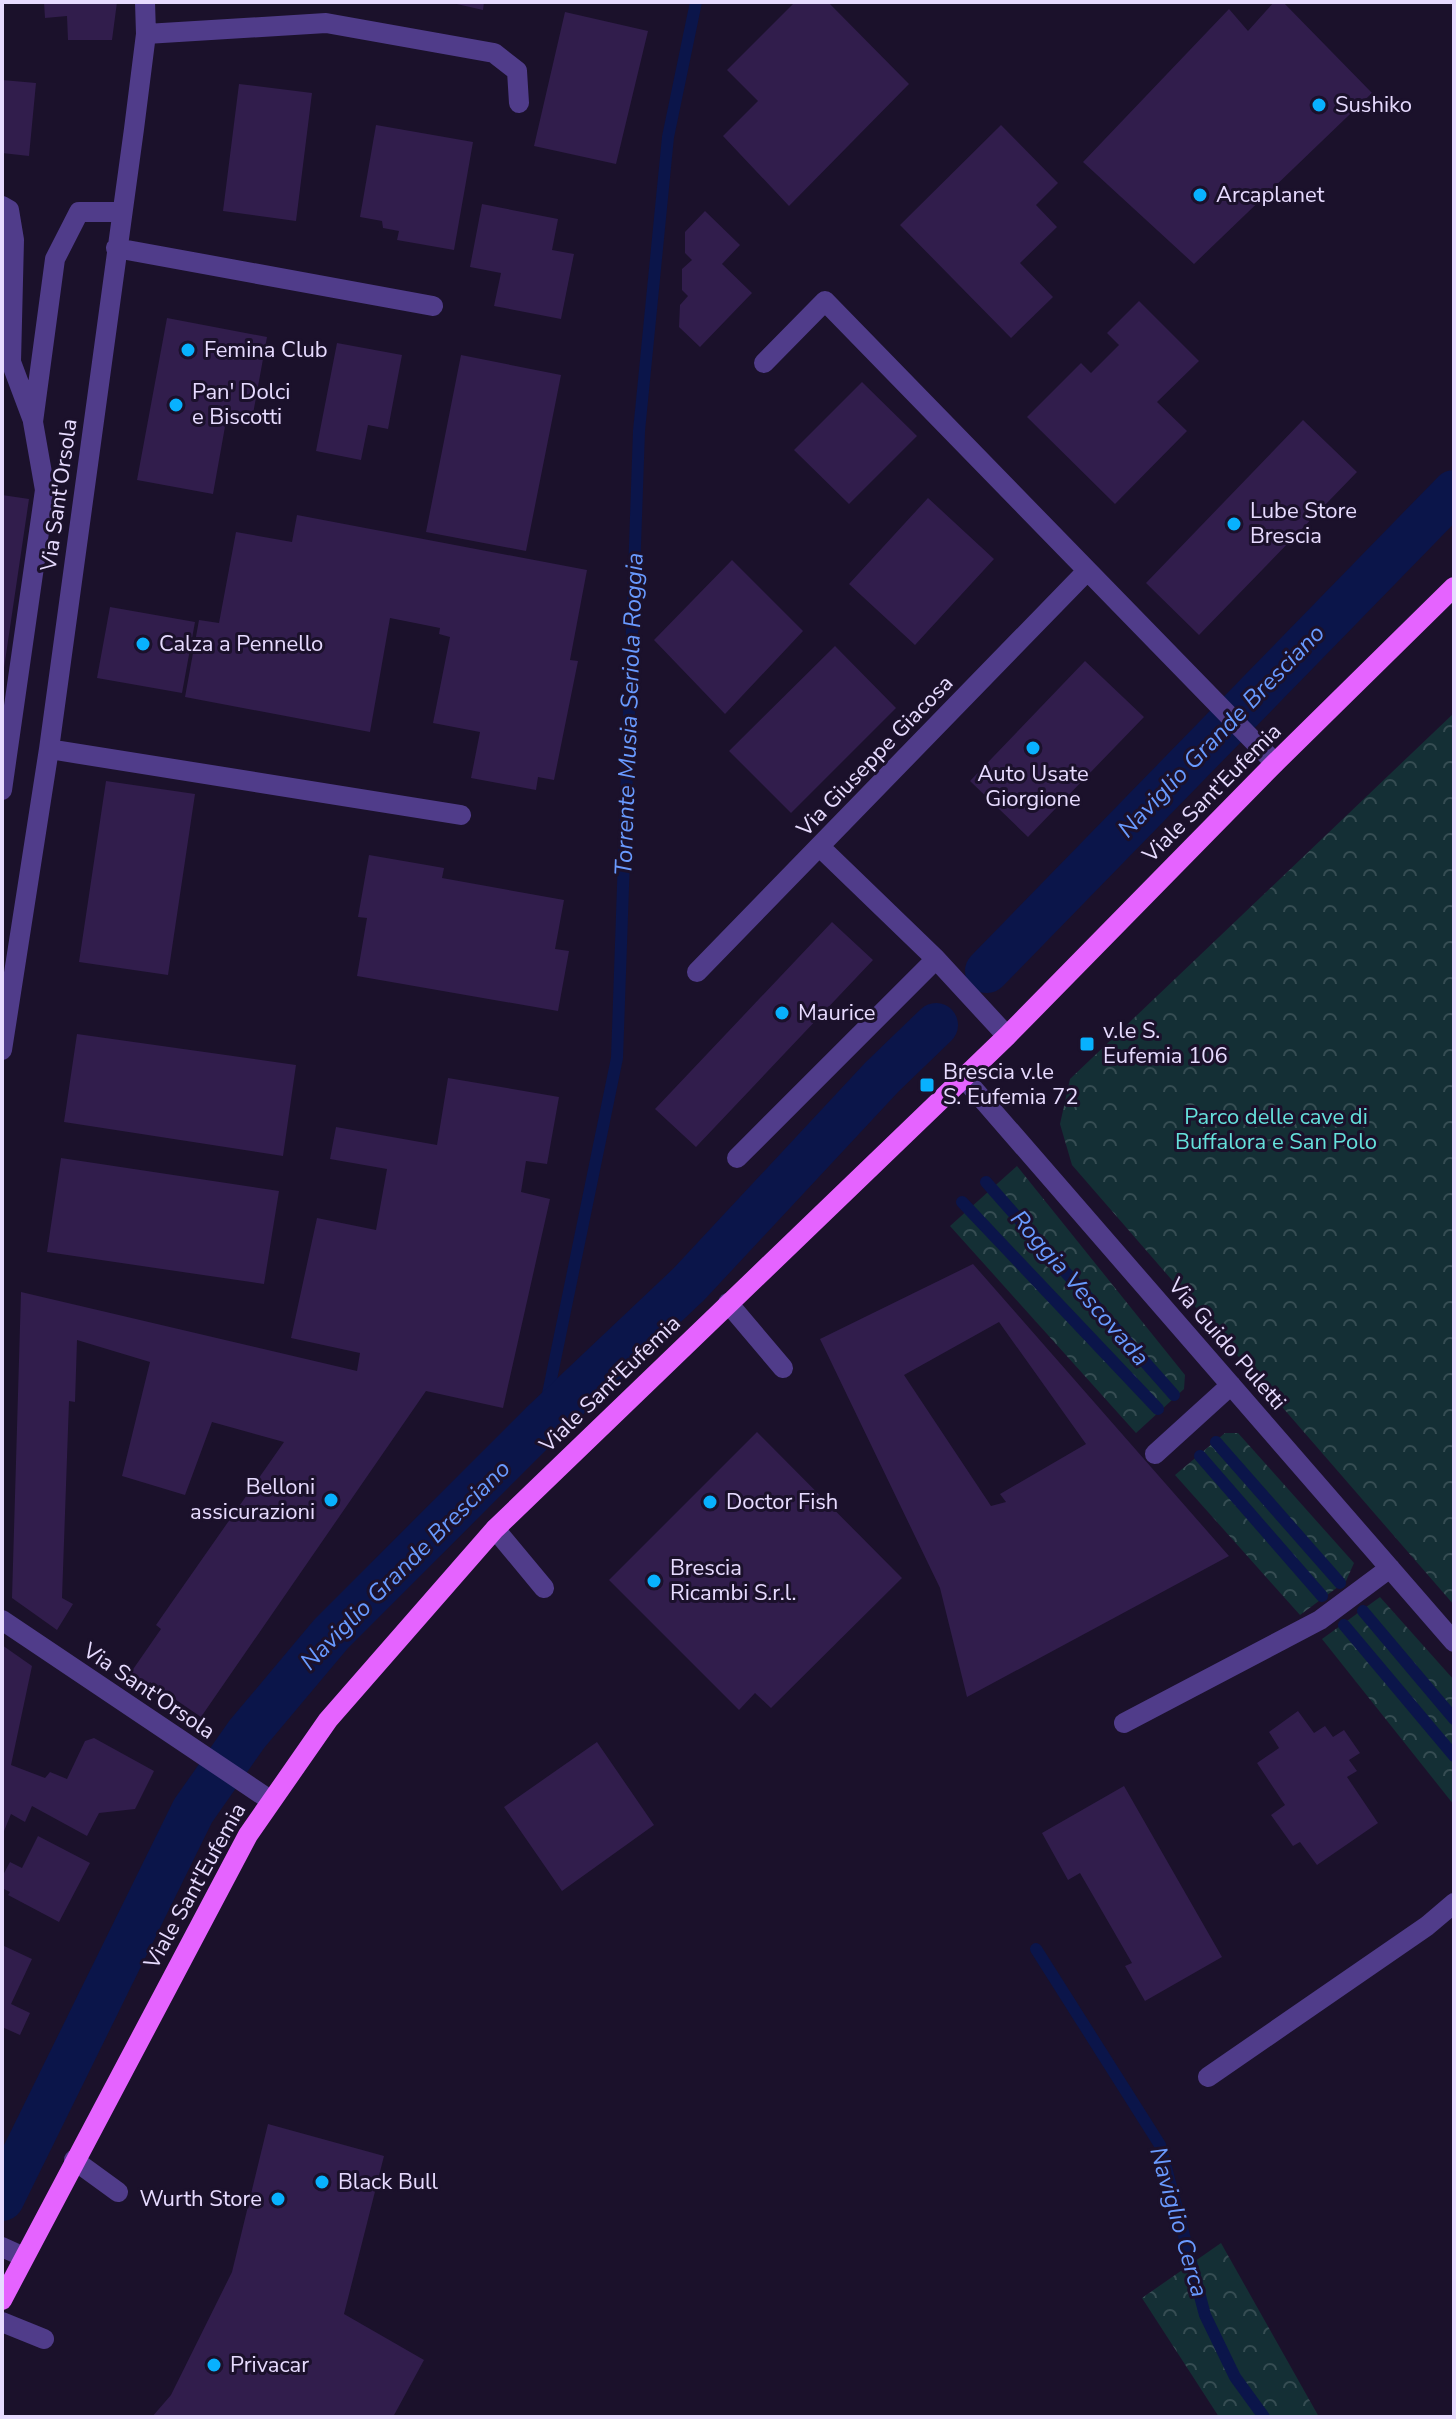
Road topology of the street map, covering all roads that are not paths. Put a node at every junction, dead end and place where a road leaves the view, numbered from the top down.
1 (145, 2) edge
2 (146, 34) junction
3 (519, 103) dead end
4 (2, 206) edge
5 (122, 212) junction
6 (116, 248) junction
7 (433, 306) dead end
8 (764, 363) dead end
9 (33, 422) junction
10 (1086, 572) junction
11 (1454, 587) edge
12 (49, 749) junction
13 (1275, 763) junction
14 (2, 790) edge
15 (461, 815) dead end
16 (820, 847) junction
17 (936, 959) junction
18 (697, 972) dead end
19 (1007, 1036) junction
20 (2, 1050) edge
21 (964, 1078) junction
22 (737, 1158) dead end
23 (728, 1303) junction
24 (783, 1368) dead end
25 (1231, 1385) junction
26 (1155, 1454) dead end
27 (495, 1529) junction
28 (1390, 1568) junction
29 (544, 1588) dead end
30 (2, 1620) edge
31 (1454, 1642) edge
32 (1124, 1723) dead end
33 (270, 1800) junction
34 (1454, 1903) edge
35 (1208, 2077) dead end
36 (74, 2160) junction
37 (118, 2192) dead end
38 (2, 2247) edge
39 (24, 2257) junction
40 (2, 2300) edge
41 (2, 2322) edge
42 (44, 2339) dead end

1 - 2 street, Via Sant'Orsola
2 - 3 street
2 - 5 street, Via Sant'Orsola
4 - 9 street
5 - 6 street, Via Sant'Orsola
5 - 9 street
6 - 7 street
6 - 12 street, Via Sant'Orsola
8 - 10 street
9 - 14 street
10 - 13 street
10 - 16 street, Via Giuseppe Giacosa
11 - 13 main road, Viale Sant'Eufemia
12 - 15 street
12 - 20 street, Via Sant'Orsola
13 - 19 main road, Viale Sant'Eufemia
16 - 17 street
16 - 18 street, Via Giuseppe Giacosa
17 - 19 street
17 - 22 street
19 - 21 main road, Viale Sant'Eufemia
21 - 23 main road, Viale Sant'Eufemia
21 - 25 street, Via Guido Puletti
23 - 24 street
23 - 27 main road, Viale Sant'Eufemia
25 - 26 street
25 - 28 street, Via Guido Puletti
27 - 29 street
27 - 33 main road, Viale Sant'Eufemia
28 - 31 street, Via Guido Puletti
28 - 32 street
30 - 33 street, Via Sant'Orsola
33 - 36 main road, Viale Sant'Eufemia
34 - 35 street
36 - 37 street
36 - 39 main road, Viale Sant'Eufemia
38 - 39 street
39 - 40 main road, Viale Sant'Eufemia
41 - 42 street

